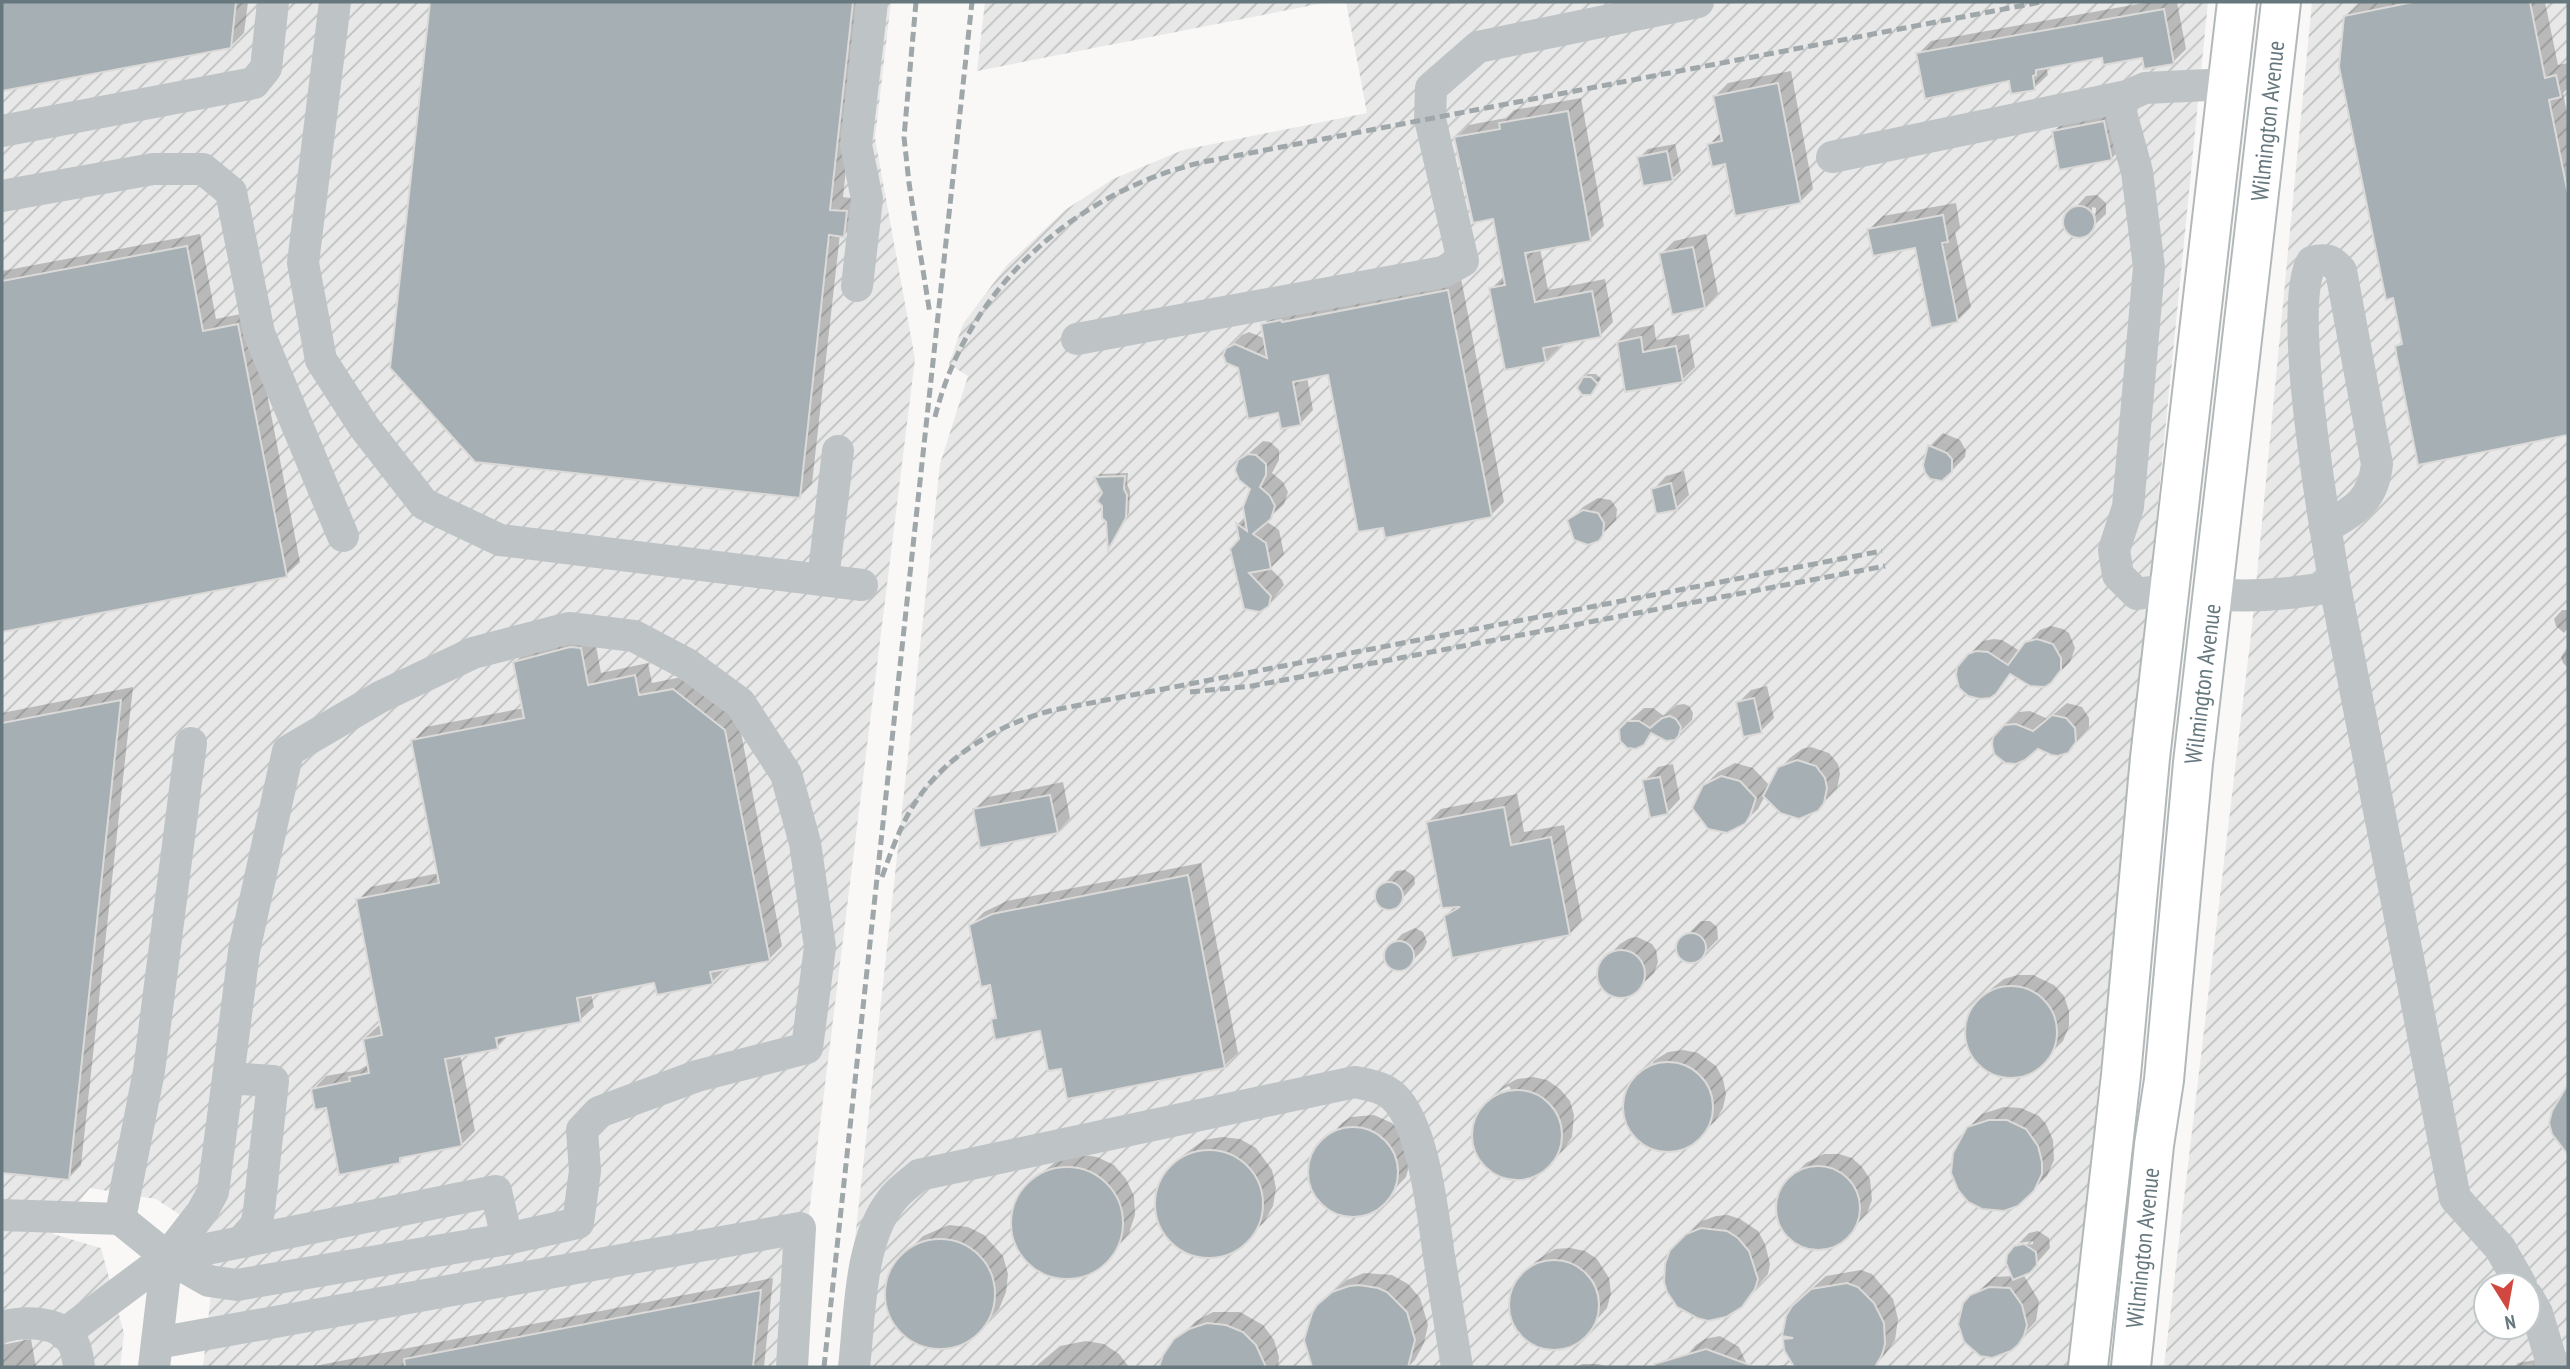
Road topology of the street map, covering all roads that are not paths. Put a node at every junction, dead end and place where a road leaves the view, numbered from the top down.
1 (273, 2) edge
2 (335, 2) edge
3 (872, 2) edge
4 (1698, 2) edge
5 (2237, 2) edge
6 (2281, 2) edge
7 (2229, 84) junction
8 (2127, 96) junction
9 (2, 131) edge
10 (1832, 157) dead end
11 (2, 197) edge
12 (857, 286) dead end
13 (1077, 339) dead end
14 (838, 451) dead end
15 (2325, 528) junction
16 (343, 536) dead end
17 (823, 580) junction
18 (862, 585) dead end
19 (2335, 586) junction
20 (2169, 589) junction
21 (2213, 594) junction
22 (191, 743) dead end
23 (228, 1078) junction
24 (2, 1215) edge
25 (120, 1219) junction
26 (507, 1239) junction
27 (241, 1242) junction
28 (167, 1257) junction
29 (2513, 1271) edge
30 (2, 1327) edge
31 (2542, 1330) edge
32 (64, 1334) junction
33 (155, 1355) edge
34 (79, 1367) edge
35 (792, 1367) edge
36 (854, 1367) edge
37 (1457, 1367) edge
38 (2088, 1367) edge
39 (2131, 1367) edge
40 (2553, 1367) edge

1 - 9 street
2 - 17 street
3 - 12 street
4 - 13 street
5 - 7 main road, Wilmington Avenue
6 - 21 main road, Wilmington Avenue
7 - 8 street
7 - 20 main road, Wilmington Avenue
8 - 10 street
8 - 20 street
11 - 16 street
14 - 17 street
15 - 15 street
15 - 19 street
17 - 18 street
19 - 21 street
19 - 29 street
20 - 21 main road
20 - 38 main road, Wilmington Avenue
21 - 39 main road, Wilmington Avenue
22 - 25 street
23 - 26 street
23 - 27 street
23 - 28 street
24 - 25 street
25 - 28 street
26 - 27 street
26 - 28 street
27 - 28 street
28 - 32 street
28 - 33 street
30 - 32 street
31 - 40 street
32 - 34 street
33 - 35 street
36 - 37 street

